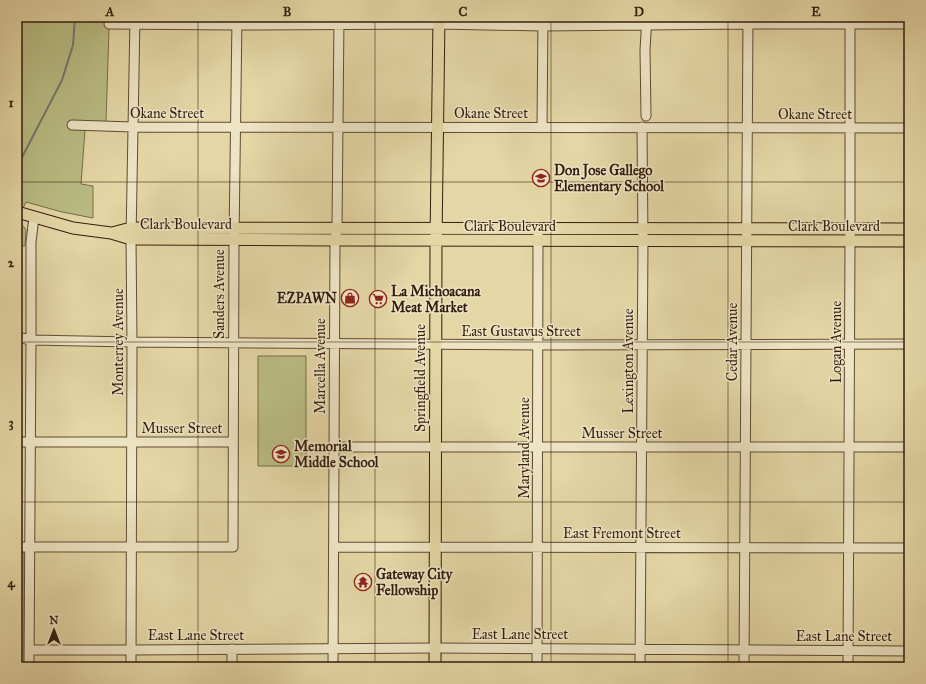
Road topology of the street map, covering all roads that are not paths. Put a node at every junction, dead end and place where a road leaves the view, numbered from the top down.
1 (135, 20) edge
2 (237, 21) edge
3 (339, 21) edge
4 (439, 21) edge
5 (647, 21) edge
6 (748, 21) edge
7 (850, 21) edge
8 (542, 22) edge
9 (109, 24) dead end
10 (909, 24) edge
11 (646, 116) dead end
12 (72, 126) dead end
13 (133, 127) junction
14 (236, 127) junction
15 (338, 127) junction
16 (438, 127) junction
17 (542, 127) junction
18 (642, 127) junction
19 (748, 128) junction
20 (850, 128) junction
21 (909, 128) edge
22 (25, 214) edge
23 (337, 228) junction
24 (436, 228) junction
25 (538, 228) junction
26 (642, 228) junction
27 (747, 229) junction
28 (850, 229) junction
29 (909, 229) edge
30 (131, 233) junction
31 (234, 234) junction
32 (335, 240) junction
33 (436, 240) junction
34 (538, 241) junction
35 (642, 241) junction
36 (747, 241) junction
37 (850, 241) junction
38 (909, 241) edge
39 (17, 337) edge
40 (31, 340) junction
41 (132, 342) junction
42 (233, 342) junction
43 (334, 343) junction
44 (435, 344) junction
45 (909, 344) edge
46 (538, 345) junction
47 (642, 345) junction
48 (746, 345) junction
49 (849, 345) junction
50 (17, 442) edge
51 (30, 442) junction
52 (132, 442) junction
53 (233, 442) junction
54 (334, 447) junction
55 (435, 447) junction
56 (538, 447) junction
57 (641, 447) junction
58 (745, 447) junction
59 (849, 447) junction
60 (909, 447) edge
61 (17, 547) edge
62 (30, 547) junction
63 (131, 547) junction
64 (334, 547) junction
65 (435, 547) junction
66 (537, 547) junction
67 (640, 547) junction
68 (744, 547) junction
69 (849, 548) junction
70 (909, 548) edge
71 (333, 648) junction
72 (435, 648) junction
73 (537, 648) junction
74 (232, 649) junction
75 (640, 649) junction
76 (30, 650) junction
77 (131, 650) junction
78 (744, 650) junction
79 (848, 650) junction
80 (909, 651) edge
81 (29, 667) edge
82 (131, 667) edge
83 (232, 667) edge
84 (333, 667) edge
85 (435, 667) edge
86 (537, 667) edge
87 (640, 667) edge
88 (744, 667) edge
89 (848, 667) edge

1 - 2 street
1 - 9 street
1 - 13 street, Monterrey Avenue
2 - 3 street
2 - 14 street, Sanders Avenue
3 - 4 street
3 - 15 street, Marcella Avenue
4 - 8 street
4 - 16 main road, Springfield Avenue
5 - 6 street
5 - 8 street
5 - 11 street
6 - 7 street
6 - 19 street, Cedar Avenue
7 - 10 street
7 - 20 street, Logan Avenue
8 - 17 street
12 - 13 street, Okane Street
13 - 14 street, Okane Street
13 - 30 street, Monterrey Avenue
14 - 15 street, Okane Street
14 - 31 street, Sanders Avenue
15 - 16 street, Okane Street
15 - 23 street, Marcella Avenue
16 - 17 street, Okane Street
16 - 24 main road, Springfield Avenue
17 - 18 street, Okane Street
18 - 19 street, Okane Street
18 - 26 street, Lexington Avenue
19 - 20 street, Okane Street
19 - 27 street, Cedar Avenue
20 - 21 street, Okane Street
20 - 28 street, Logan Avenue
22 - 30 main road, Clark Boulevard
22 - 40 street
23 - 24 main road, Clark Boulevard
23 - 31 main road, Clark Boulevard
23 - 32 street, Marcella Avenue
24 - 25 main road, Clark Boulevard
24 - 33 main road, Springfield Avenue
25 - 26 main road, Clark Boulevard
25 - 34 street, Maryland Avenue
26 - 27 main road, Clark Boulevard
26 - 35 street, Lexington Avenue
27 - 28 main road, Clark Boulevard
27 - 36 street, Cedar Avenue
28 - 29 main road, Clark Boulevard
28 - 37 street, Logan Avenue
30 - 31 main road, Clark Boulevard
30 - 41 street, Monterrey Avenue
31 - 32 main road, Clark Boulevard
31 - 42 street, Sanders Avenue
32 - 33 main road, Clark Boulevard
32 - 43 street, Marcella Avenue
33 - 34 main road, Clark Boulevard
33 - 44 main road, Springfield Avenue
34 - 35 main road, Clark Boulevard
34 - 46 street, Maryland Avenue
35 - 36 main road, Clark Boulevard
35 - 47 street, Lexington Avenue
36 - 37 main road, Clark Boulevard
36 - 48 street, Cedar Avenue
37 - 38 main road, Clark Boulevard
37 - 49 street, Logan Avenue
39 - 40 street, East Gustavus Street
40 - 41 street, East Gustavus Street
40 - 51 street
41 - 42 street, East Gustavus Street
41 - 52 street, Monterrey Avenue
42 - 43 street, East Gustavus Street
42 - 53 street, Sanders Avenue
43 - 44 street, East Gustavus Street
43 - 54 street, Marcella Avenue
44 - 46 street, East Gustavus Street
44 - 55 main road, Springfield Avenue
45 - 49 street, East Gustavus Street
46 - 47 street, East Gustavus Street
46 - 56 street, Maryland Avenue
47 - 48 street, East Gustavus Street
47 - 57 street, Lexington Avenue
48 - 49 street, East Gustavus Street
48 - 58 street, Cedar Avenue
49 - 59 street, Logan Avenue
50 - 51 street, Musser Street
51 - 52 street, Musser Street
51 - 62 street
52 - 53 street, Musser Street
52 - 63 street, Monterrey Avenue
53 - 63 street, Sanders Avenue
54 - 55 street, Musser Street
54 - 64 street, Marcella Avenue
55 - 56 street, Musser Street
55 - 65 main road, Springfield Avenue
56 - 57 street, Musser Street
56 - 66 street, Maryland Avenue
57 - 58 street, Musser Street
57 - 67 street, Lexington Avenue
58 - 59 street, Musser Street
58 - 68 street, Cedar Avenue
59 - 60 street, Musser Street
59 - 69 street, Logan Avenue
61 - 62 street
62 - 63 street
62 - 76 street
63 - 77 street, Monterrey Avenue
64 - 65 street, East Fremont Street
64 - 71 street, Marcella Avenue
65 - 66 street, East Fremont Street
65 - 72 main road, Springfield Avenue
66 - 67 street, East Fremont Street
66 - 73 street, Maryland Avenue
67 - 68 street, East Fremont Street
67 - 75 street, Lexington Avenue
68 - 69 street, East Fremont Street
68 - 78 street, Cedar Avenue
69 - 70 street, East Fremont Street
69 - 79 street, Logan Avenue
71 - 72 street, East Lane Street
71 - 74 street, East Lane Street
71 - 84 street, Marcella Avenue
72 - 73 street, East Lane Street
72 - 85 main road, Springfield Avenue
73 - 75 street, East Lane Street
73 - 86 street, Maryland Avenue
74 - 77 street, East Lane Street
74 - 83 street
75 - 78 street, East Lane Street
75 - 87 street, Lexington Avenue
76 - 77 street, East Lane Street
76 - 81 street
77 - 82 street, Monterrey Avenue
78 - 79 street, East Lane Street
78 - 88 street, Cedar Avenue
79 - 80 street, East Lane Street
79 - 89 street, Logan Avenue

